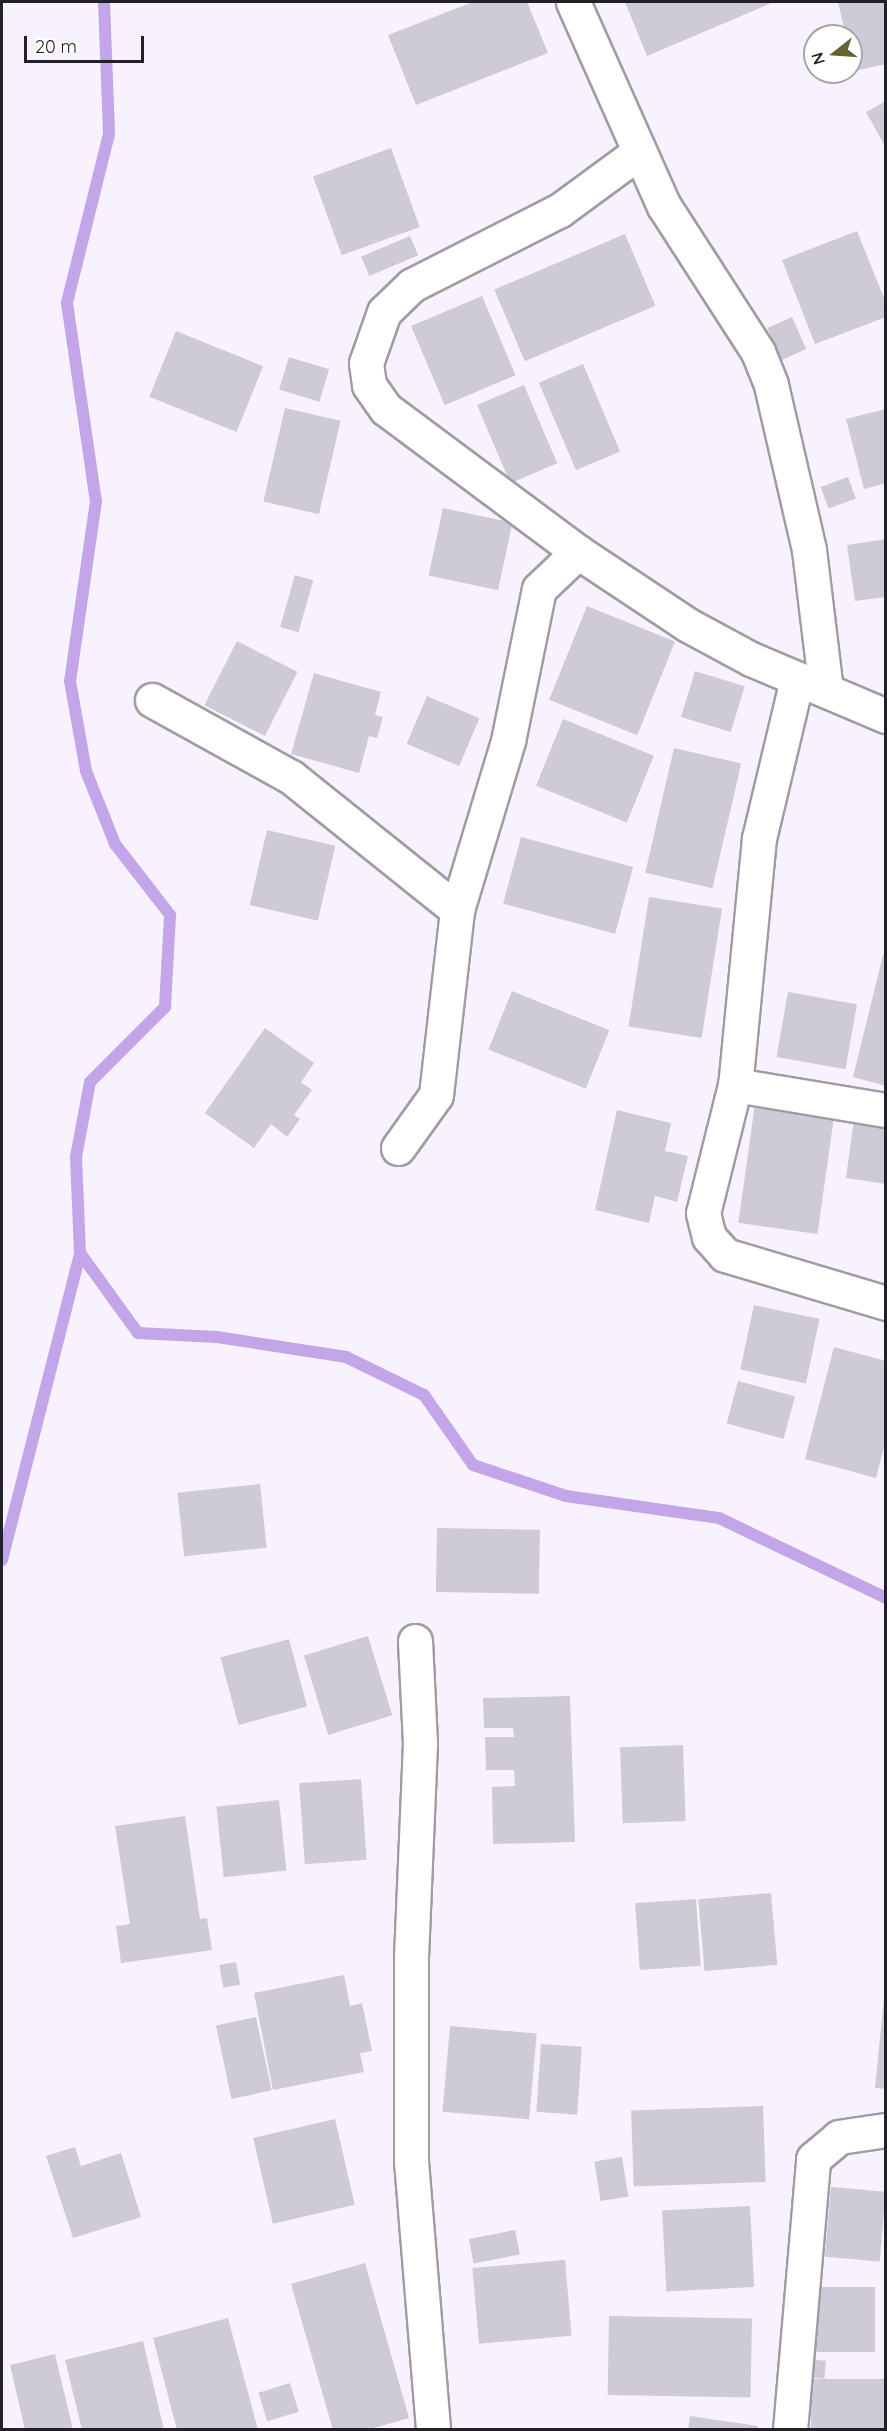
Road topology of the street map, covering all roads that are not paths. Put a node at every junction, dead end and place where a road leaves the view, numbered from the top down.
1 (573, 2) edge
2 (639, 152) junction
3 (578, 552) junction
4 (812, 685) junction
5 (153, 700) dead end
6 (885, 716) edge
7 (457, 910) junction
8 (735, 1085) junction
9 (885, 1110) edge
10 (398, 1148) dead end
11 (885, 1303) edge
12 (415, 1641) dead end
13 (885, 2130) edge
14 (433, 2430) edge
15 (790, 2430) edge

1 - 2 street
2 - 3 street
2 - 4 street
3 - 4 street
3 - 7 street
4 - 6 street
4 - 8 street
5 - 7 street
7 - 10 street
8 - 9 street
8 - 11 street
12 - 14 street
13 - 15 street

